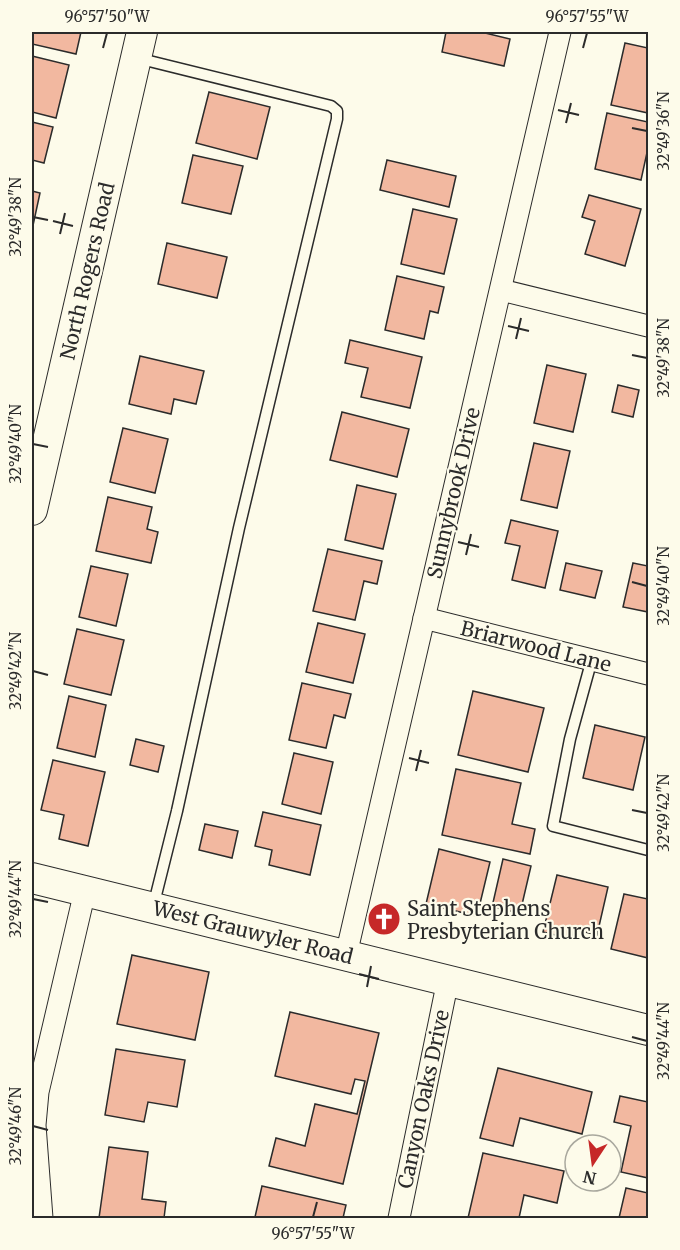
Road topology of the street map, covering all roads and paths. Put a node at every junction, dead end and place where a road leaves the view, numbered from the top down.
1 (560, 32) edge
2 (139, 45) edge
3 (501, 290) junction
4 (648, 326) edge
5 (32, 510) edge
6 (424, 618) junction
7 (592, 660) junction
8 (648, 674) edge
9 (648, 850) edge
10 (32, 878) edge
11 (85, 891) junction
12 (153, 908) junction
13 (346, 955) junction
14 (448, 980) junction
15 (648, 1030) edge
16 (42, 1218) edge
17 (399, 1218) edge

1 - 3 street, Sunnybrook Drive
2 - 5 main road, North Rogers Road
2 - 12 lane
3 - 4 street
3 - 6 street, Sunnybrook Drive
6 - 7 street, Briarwood Lane
6 - 13 street, Sunnybrook Drive
7 - 8 street, Briarwood Lane
7 - 9 lane
10 - 11 main road, West Grauwyler Road
11 - 12 main road, West Grauwyler Road
11 - 16 street
12 - 13 main road, West Grauwyler Road
13 - 14 main road, West Grauwyler Road
14 - 15 main road, West Grauwyler Road
14 - 17 street, Canyon Oaks Drive

